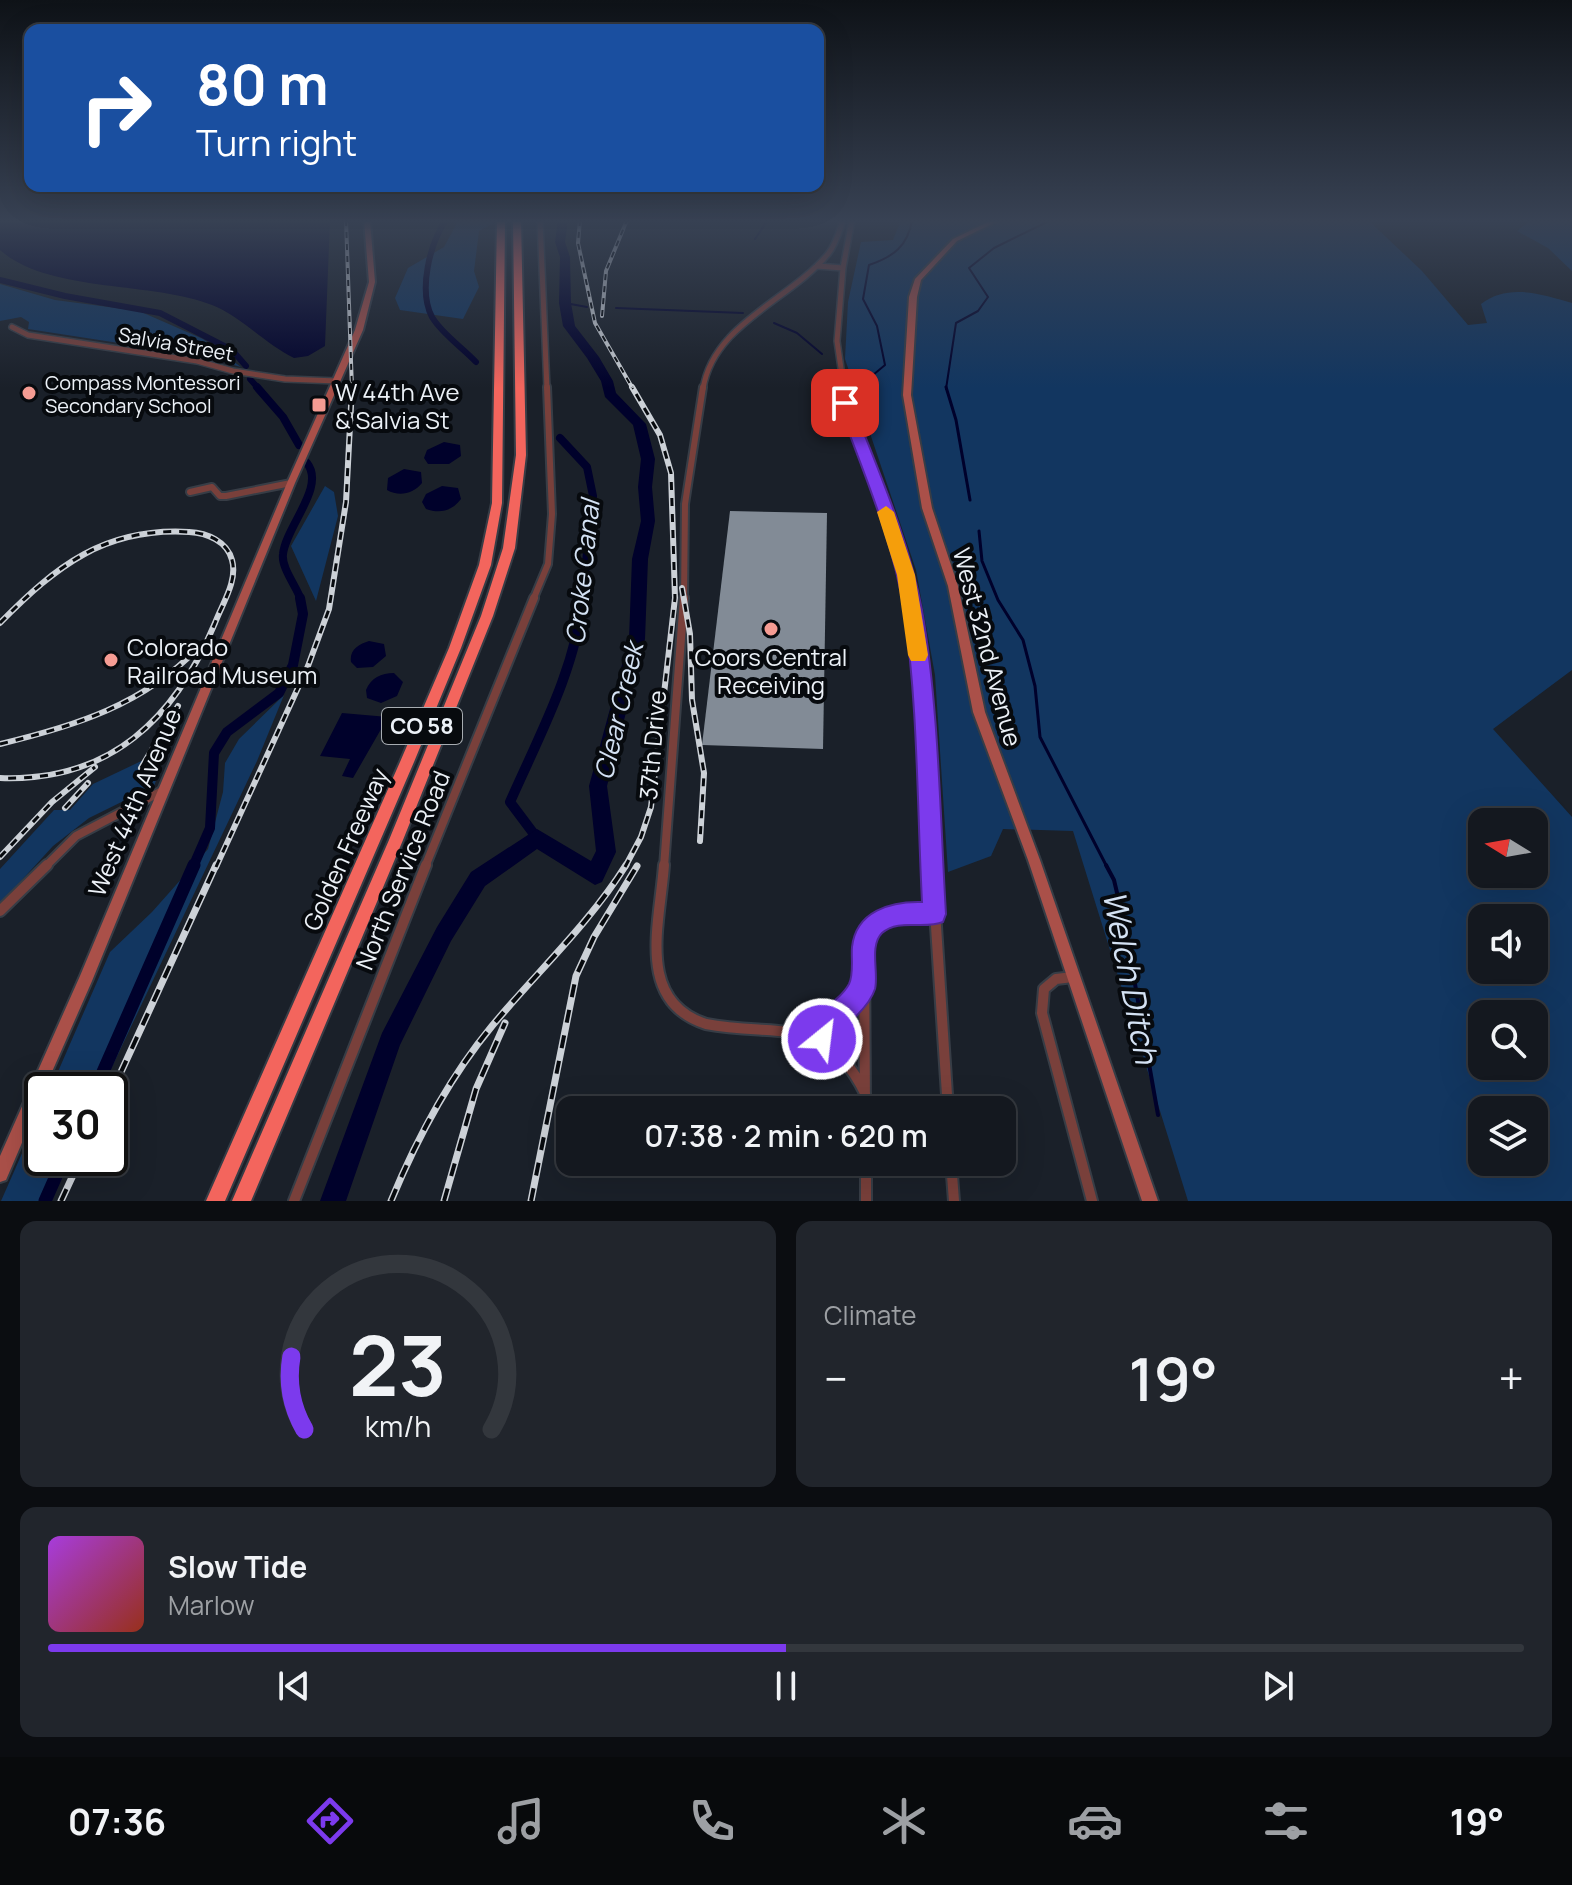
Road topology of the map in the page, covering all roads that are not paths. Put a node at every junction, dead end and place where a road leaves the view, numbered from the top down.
1 (370, 276) edge
2 (500, 276) edge
3 (518, 276) edge
4 (542, 276) edge
5 (804, 276) edge
6 (836, 276) edge
7 (921, 276) edge
8 (12, 327) dead end
9 (337, 381) junction
10 (291, 483) junction
11 (190, 492) dead end
12 (166, 789) junction
13 (0, 911) edge
14 (935, 914) junction
15 (1073, 977) junction
16 (863, 987) junction
17 (809, 1034) junction
18 (865, 1093) joint
19 (947, 1096) edge
20 (0, 1174) edge
21 (866, 1176) edge
22 (952, 1176) edge
23 (215, 1201) edge
24 (241, 1201) edge
25 (294, 1201) edge
26 (866, 1201) edge
27 (954, 1201) edge
28 (1092, 1201) edge
29 (1150, 1201) edge

1 - 9 street, West 44th Avenue
2 - 23 highway, Golden Freeway / CO 58
3 - 24 highway, Golden Freeway / CO 58
4 - 25 street, North Service Road
5 - 17 street, 37th Drive
6 - 14 street
7 - 15 street, West 32nd Avenue
8 - 9 street, Salvia Street
9 - 10 street, West 44th Avenue
10 - 11 street
10 - 12 street, West 44th Avenue
12 - 13 street
12 - 20 street, West 44th Avenue
14 - 16 street
14 - 19 street
15 - 28 street
15 - 29 street, West 32nd Avenue
16 - 17 street
16 - 18 street
17 - 18 street, 37th Drive
21 - 26 street
22 - 27 street

